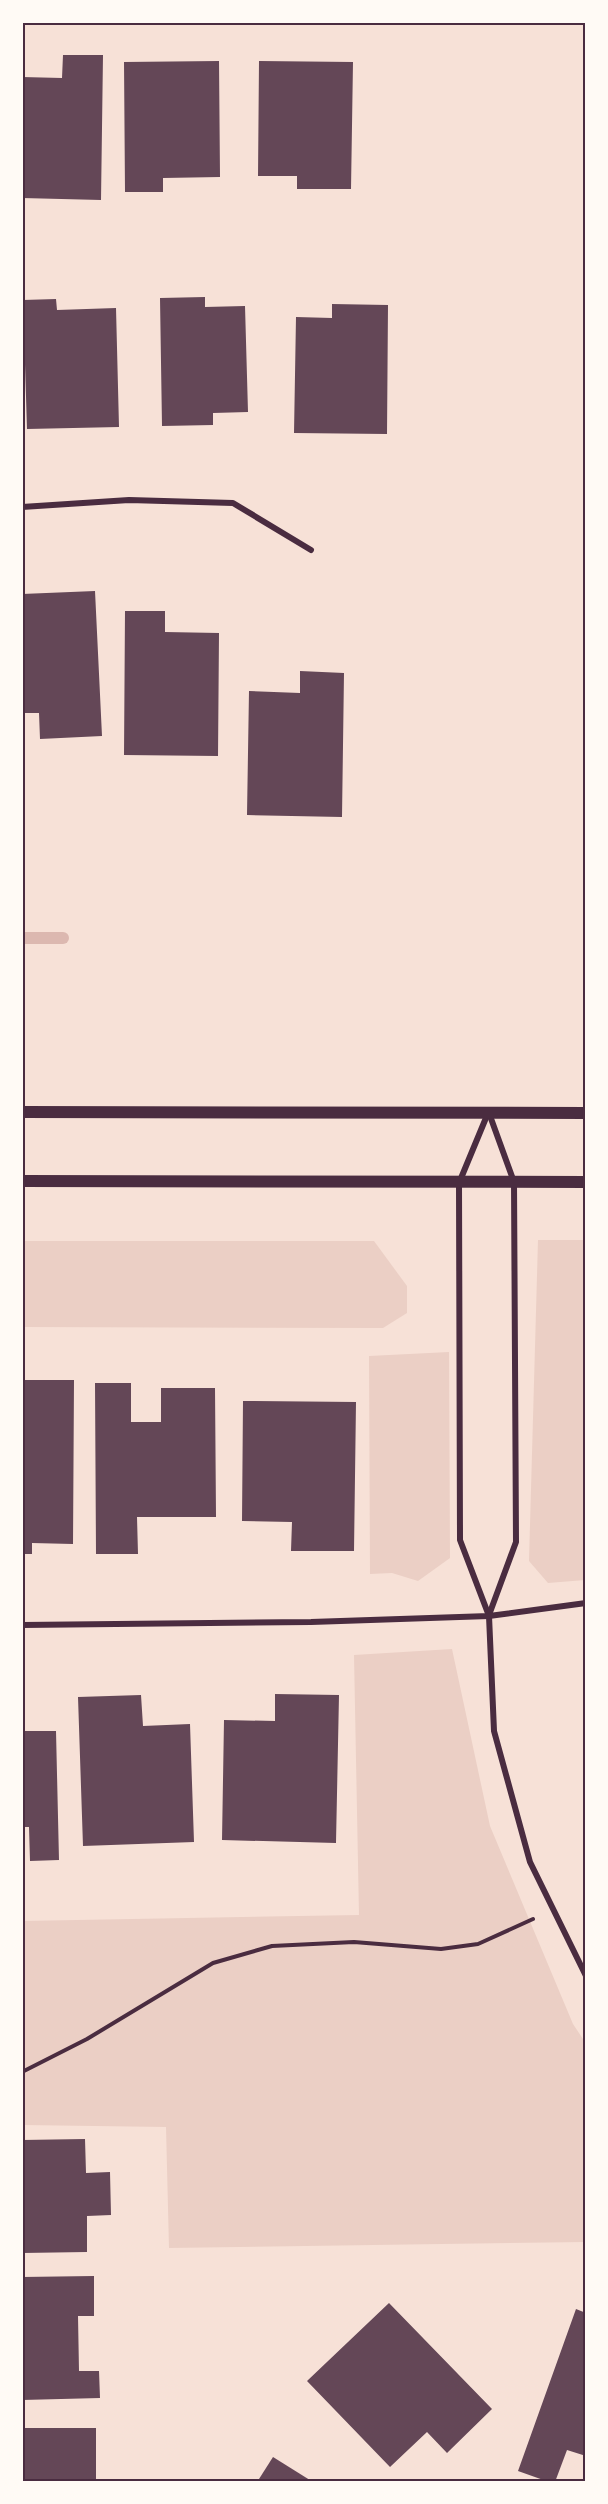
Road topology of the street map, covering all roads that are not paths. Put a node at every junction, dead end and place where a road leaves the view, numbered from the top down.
1 (22, 507) edge
2 (311, 550) dead end
3 (22, 1112) edge
4 (488, 1113) junction
5 (585, 1113) edge
6 (22, 1181) edge
7 (459, 1182) junction
8 (514, 1182) junction
9 (585, 1182) edge
10 (585, 1603) edge
11 (489, 1616) junction
12 (22, 1625) edge
13 (585, 1976) edge

1 - 2 street
3 - 4 main road
4 - 5 main road
4 - 7 street
4 - 8 street
6 - 7 main road
7 - 8 main road
7 - 11 street
8 - 9 main road
8 - 11 street
10 - 11 street
11 - 12 street
11 - 13 street

